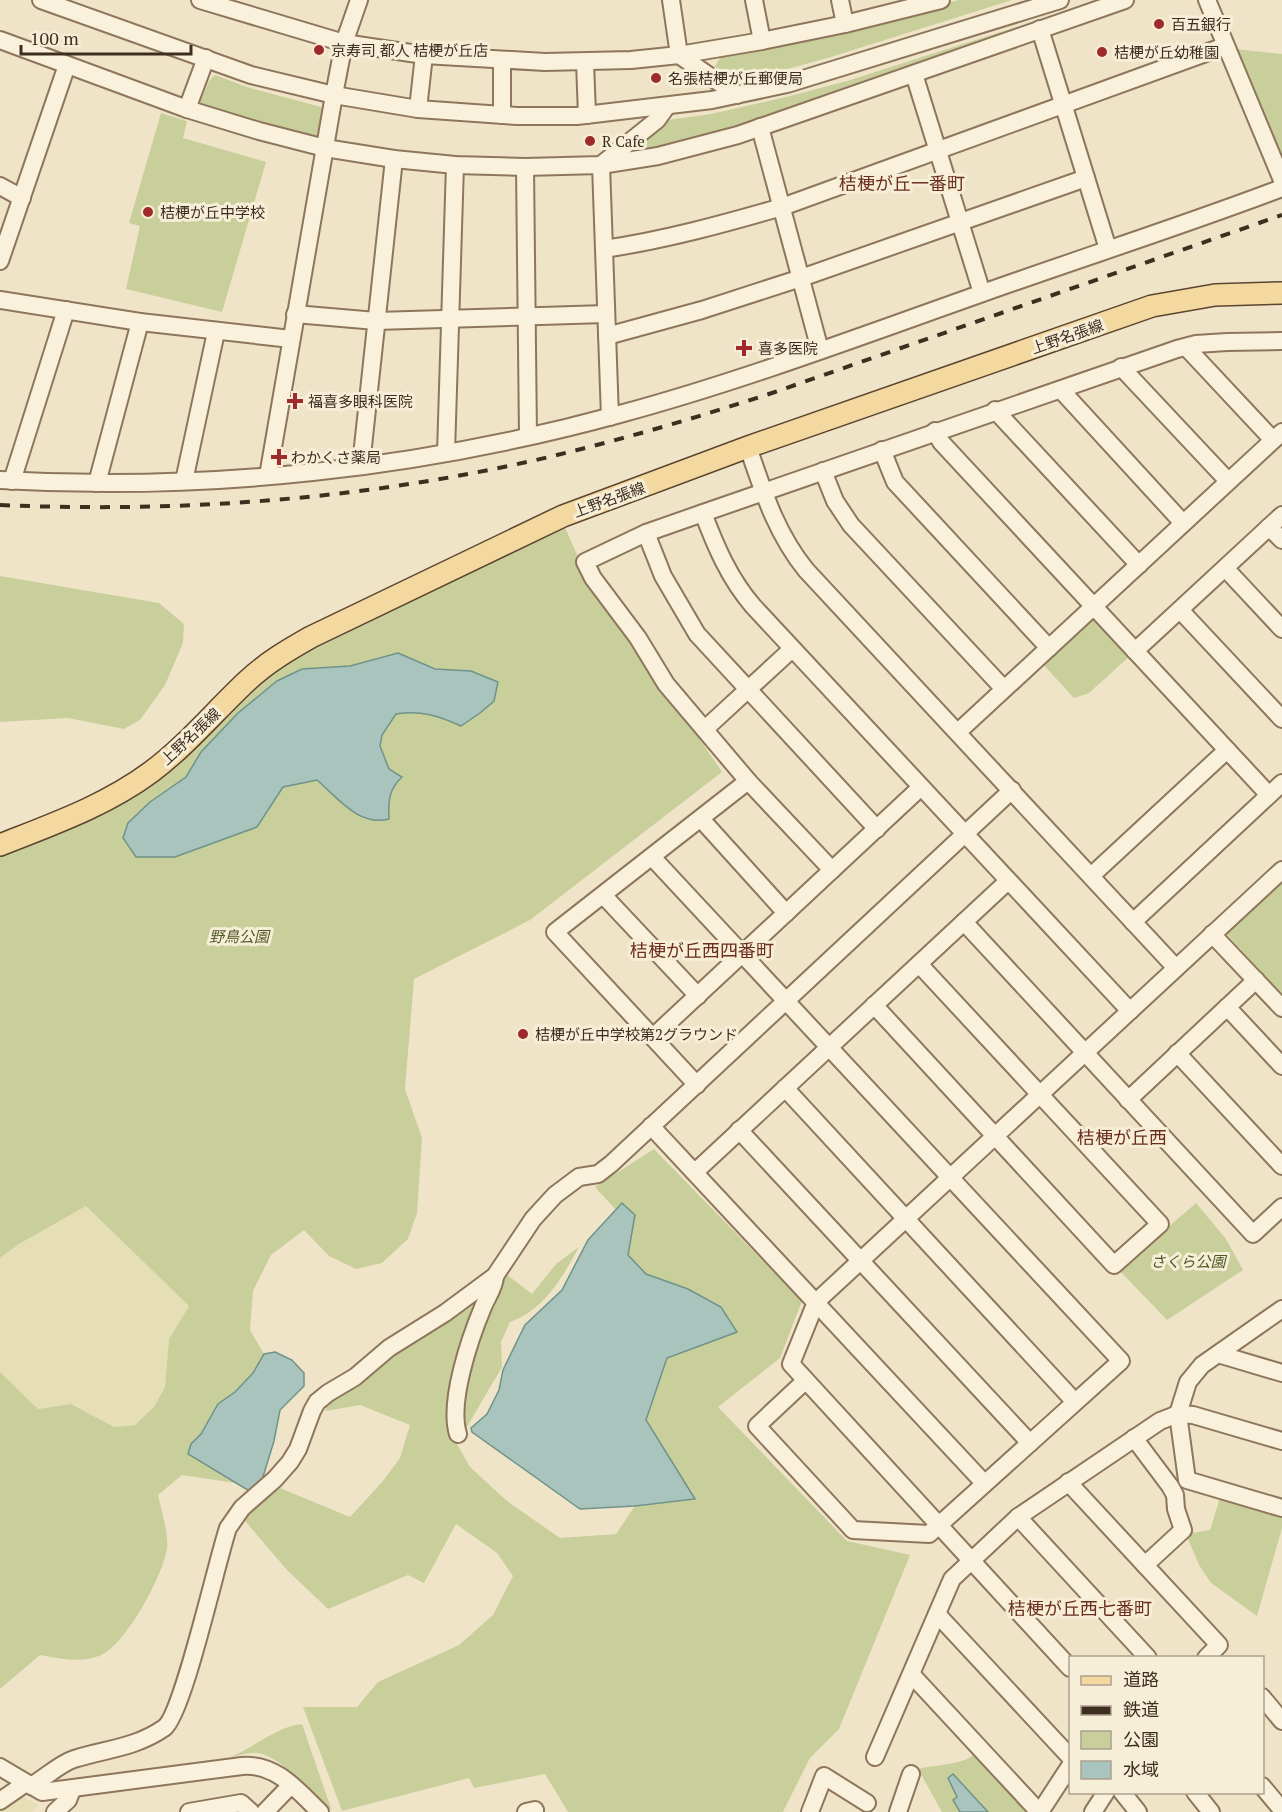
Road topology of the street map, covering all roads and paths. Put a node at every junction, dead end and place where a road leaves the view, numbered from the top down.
1 (41, 0) edge
2 (200, 0) edge
3 (359, 0) edge
4 (670, 0) edge
5 (754, 0) edge
6 (840, 0) edge
7 (1060, 0) edge
8 (1125, 0) edge
9 (1207, 0) edge
10 (931, 1) edge
11 (845, 24) junction
12 (1040, 29) junction
13 (0, 41) edge
14 (762, 41) junction
15 (344, 43) junction
16 (1225, 46) junction
17 (424, 55) junction
18 (679, 55) junction
19 (206, 58) junction
20 (502, 60) junction
21 (585, 62) junction
22 (67, 65) junction
23 (914, 74) junction
24 (334, 95) junction
25 (737, 95) junction
26 (1064, 105) junction
27 (667, 106) junction
28 (187, 109) junction
29 (418, 109) junction
30 (502, 115) junction
31 (587, 115) junction
32 (760, 127) junction
33 (325, 148) junction
34 (938, 150) junction
35 (394, 159) junction
36 (455, 165) junction
37 (601, 165) junction
38 (525, 167) junction
39 (1086, 178) junction
40 (1282, 180) edge
41 (0, 186) edge
42 (1282, 188) edge
43 (22, 198) junction
44 (782, 207) junction
45 (961, 221) junction
46 (604, 249) junction
47 (1108, 249) junction
48 (0, 261) edge
49 (801, 278) junction
50 (982, 293) junction
51 (1282, 293) edge
52 (0, 300) edge
53 (66, 310) junction
54 (295, 314) junction
55 (606, 314) junction
56 (525, 316) junction
57 (450, 319) junction
58 (376, 321) junction
59 (140, 322) junction
60 (216, 332) junction
61 (607, 336) junction
62 (291, 339) junction
63 (1282, 341) edge
64 (1186, 347) junction
65 (820, 351) junction
66 (1122, 367) junction
67 (1061, 390) junction
68 (995, 410) junction
69 (610, 417) junction
70 (935, 431) junction
71 (528, 436) junction
72 (1277, 436) edge
73 (748, 447) junction
74 (882, 450) junction
75 (446, 453) junction
76 (361, 465) junction
77 (823, 471) junction
78 (268, 476) junction
79 (6, 480) edge
80 (184, 481) junction
81 (1228, 481) junction
82 (97, 483) junction
83 (763, 492) junction
84 (703, 513) junction
85 (1282, 515) edge
86 (1183, 523) junction
87 (1269, 527) junction
88 (646, 533) junction
89 (1282, 540) edge
90 (1139, 564) junction
91 (1225, 568) junction
92 (1094, 606) junction
93 (1180, 610) junction
94 (1282, 629) edge
95 (1049, 648) junction
96 (792, 649) junction
97 (1136, 651) junction
98 (748, 690) junction
99 (1004, 690) junction
100 (1282, 719) edge
101 (705, 729) junction
102 (958, 732) junction
103 (1227, 750) junction
104 (748, 782) junction
105 (1282, 783) edge
106 (921, 787) junction
107 (1012, 790) junction
108 (1269, 795) junction
109 (701, 819) junction
110 (877, 829) junction
111 (964, 834) junction
112 (0, 845) edge
113 (652, 857) junction
114 (832, 870) junction
115 (1282, 870) edge
116 (1090, 876) junction
117 (1008, 881) junction
118 (603, 895) junction
119 (786, 913) junction
120 (964, 922) junction
121 (1133, 922) junction
122 (1212, 934) junction
123 (743, 954) junction
124 (919, 964) junction
125 (1176, 968) junction
126 (1256, 980) junction
127 (698, 996) junction
128 (786, 1000) junction
129 (874, 1005) junction
130 (1227, 1007) junction
131 (1282, 1008) edge
132 (1130, 1011) junction
133 (653, 1037) junction
134 (830, 1048) junction
135 (1085, 1053) junction
136 (1178, 1053) junction
137 (1282, 1066) edge
138 (697, 1084) junction
139 (785, 1088) junction
140 (1040, 1095) junction
141 (1128, 1100) junction
142 (651, 1126) junction
143 (739, 1130) junction
144 (995, 1136) junction
145 (1282, 1166) edge
146 (695, 1172) junction
147 (951, 1178) junction
148 (1282, 1207) edge
149 (905, 1220) junction
150 (861, 1261) junction
151 (495, 1276) junction
152 (816, 1302) junction
153 (1282, 1309) edge
154 (1218, 1354) junction
155 (1282, 1373) edge
156 (805, 1381) junction
157 (1075, 1402) junction
158 (1178, 1414) junction
159 (458, 1434) dead end
160 (1134, 1438) junction
161 (1282, 1441) edge
162 (1030, 1443) junction
163 (1068, 1482) junction
164 (984, 1484) junction
165 (1282, 1508) edge
166 (1017, 1517) junction
167 (939, 1524) junction
168 (971, 1561) junction
169 (1145, 1566) junction
170 (936, 1614) junction
171 (1146, 1656) edge
172 (1208, 1656) edge
173 (1069, 1666) edge
174 (912, 1675) junction
175 (1264, 1698) edge
176 (1282, 1721) edge
177 (1069, 1755) edge
178 (875, 1757) dead end
179 (0, 1767) edge
180 (1069, 1769) edge
181 (911, 1774) dead end
182 (29, 1784) junction
183 (291, 1785) junction
184 (1264, 1787) edge
185 (72, 1790) junction
186 (1105, 1794) edge
187 (1124, 1794) edge
188 (1197, 1794) edge
189 (0, 1801) edge
190 (867, 1803) dead end
191 (903, 1810) edge
192 (1282, 1810) edge
193 (55, 1812) edge
194 (189, 1812) edge
195 (251, 1812) edge
196 (265, 1812) edge
197 (320, 1812) edge
198 (526, 1812) edge
199 (535, 1812) edge
200 (810, 1812) edge
201 (1040, 1812) edge
202 (1093, 1812) edge
203 (1138, 1812) edge
204 (1211, 1812) edge

1 - 19 street
2 - 15 street
3 - 15 street
4 - 18 street
5 - 14 street
6 - 11 street
7 - 25 street
8 - 12 street
9 - 16 street
10 - 11 street
11 - 14 street
12 - 23 street
12 - 26 street
13 - 22 street
14 - 18 street
15 - 17 street
15 - 24 street
16 - 26 street
16 - 40 street
17 - 20 street
17 - 29 street
18 - 21 street
18 - 25 street
19 - 24 street
19 - 28 street
20 - 21 street
20 - 30 street
21 - 31 street
22 - 28 street
22 - 43 street
23 - 32 street
23 - 34 street
24 - 29 street
24 - 33 street
25 - 27 street
26 - 34 street
26 - 39 street
27 - 31 street
27 - 37 street
28 - 33 street
29 - 30 street
30 - 31 street
32 - 37 street
32 - 44 street
33 - 35 street
33 - 54 street
34 - 44 street
34 - 45 street
35 - 36 street
35 - 58 street
36 - 38 street
36 - 57 street
37 - 38 street
37 - 46 street
38 - 56 street
39 - 45 street
39 - 47 street
41 - 43 street
42 - 47 street
43 - 48 street
44 - 46 street
44 - 49 street
45 - 49 street
45 - 50 street
46 - 55 street
47 - 50 street
49 - 61 street
49 - 65 street
50 - 65 street
51 - 73 main road, 上野名張線
52 - 53 street
53 - 59 street
53 - 79 street
54 - 58 street
54 - 62 street
55 - 56 street
55 - 61 street
56 - 57 street
56 - 71 street
57 - 58 street
57 - 75 street
58 - 76 street
59 - 60 street
59 - 82 street
60 - 62 street
60 - 80 street
61 - 69 street
62 - 78 street
63 - 64 street
64 - 66 street
64 - 72 street
65 - 69 street
66 - 67 street
66 - 81 street
67 - 68 street
67 - 86 street
68 - 70 street
68 - 90 street
69 - 71 street
70 - 74 street
70 - 92 street
71 - 75 street
72 - 81 street
73 - 83 street
73 - 112 main road, 上野名張線
74 - 77 street
74 - 95 street
75 - 76 street
76 - 78 street
77 - 83 street
77 - 99 street
78 - 80 street
79 - 82 street
80 - 82 street
81 - 86 street
83 - 84 street
83 - 102 street
84 - 88 street
84 - 96 street
85 - 87 street
86 - 90 street
87 - 89 street
87 - 91 street
88 - 98 street
88 - 101 street
90 - 92 street
91 - 93 street
91 - 94 street
92 - 95 street
92 - 97 street
93 - 97 street
93 - 100 street
95 - 99 street
96 - 98 street
96 - 106 street
97 - 103 street
98 - 101 street
98 - 110 street
99 - 102 street
101 - 104 street
102 - 107 street
103 - 108 street
103 - 116 street
104 - 109 street
104 - 114 street
105 - 108 street
106 - 110 street
106 - 111 street
107 - 111 street
107 - 116 street
108 - 121 street
109 - 113 street
109 - 119 street
110 - 114 street
111 - 117 street
111 - 128 street
113 - 118 street
113 - 123 street
114 - 119 street
115 - 122 street
116 - 121 street
117 - 120 street
117 - 132 street
118 - 127 street
118 - 133 street
119 - 123 street
120 - 124 street
120 - 135 street
121 - 125 street
122 - 125 street
122 - 126 street
123 - 127 street
123 - 128 street
124 - 129 street
124 - 140 street
125 - 132 street
126 - 130 street
126 - 131 street
127 - 133 street
128 - 134 street
128 - 138 street
129 - 134 street
129 - 144 street
130 - 136 street
130 - 137 street
132 - 135 street
133 - 138 street
134 - 139 street
134 - 147 street
135 - 140 street
135 - 141 street
136 - 141 street
136 - 145 street
138 - 142 street
139 - 143 street
139 - 149 street
140 - 144 street
140 - 144 street
141 - 148 street
142 - 146 street
142 - 151 street
143 - 146 street
143 - 150 street
144 - 147 street
146 - 152 street
147 - 149 street
147 - 157 street
149 - 150 street
149 - 157 street
150 - 152 street
150 - 162 street
151 - 159 street
151 - 182 street
152 - 156 street
152 - 164 street
153 - 154 street
154 - 155 street
154 - 158 street
156 - 167 street
156 - 167 street
157 - 162 street
158 - 160 street
158 - 161 street
158 - 165 street
160 - 163 street
160 - 169 street
162 - 164 street
163 - 166 street
163 - 169 street
164 - 167 street
166 - 168 street
166 - 171 street
167 - 168 street
168 - 170 street
168 - 173 street
169 - 172 street
170 - 174 street
170 - 177 street
174 - 178 street
174 - 201 street
175 - 176 street
179 - 182 street
180 - 201 street
181 - 191 street
182 - 185 street
182 - 189 street
183 - 185 street
183 - 196 street
183 - 197 street
184 - 192 street
185 - 193 street
186 - 202 street
187 - 203 street
188 - 204 street
190 - 200 street
194 - 195 street
198 - 199 street

